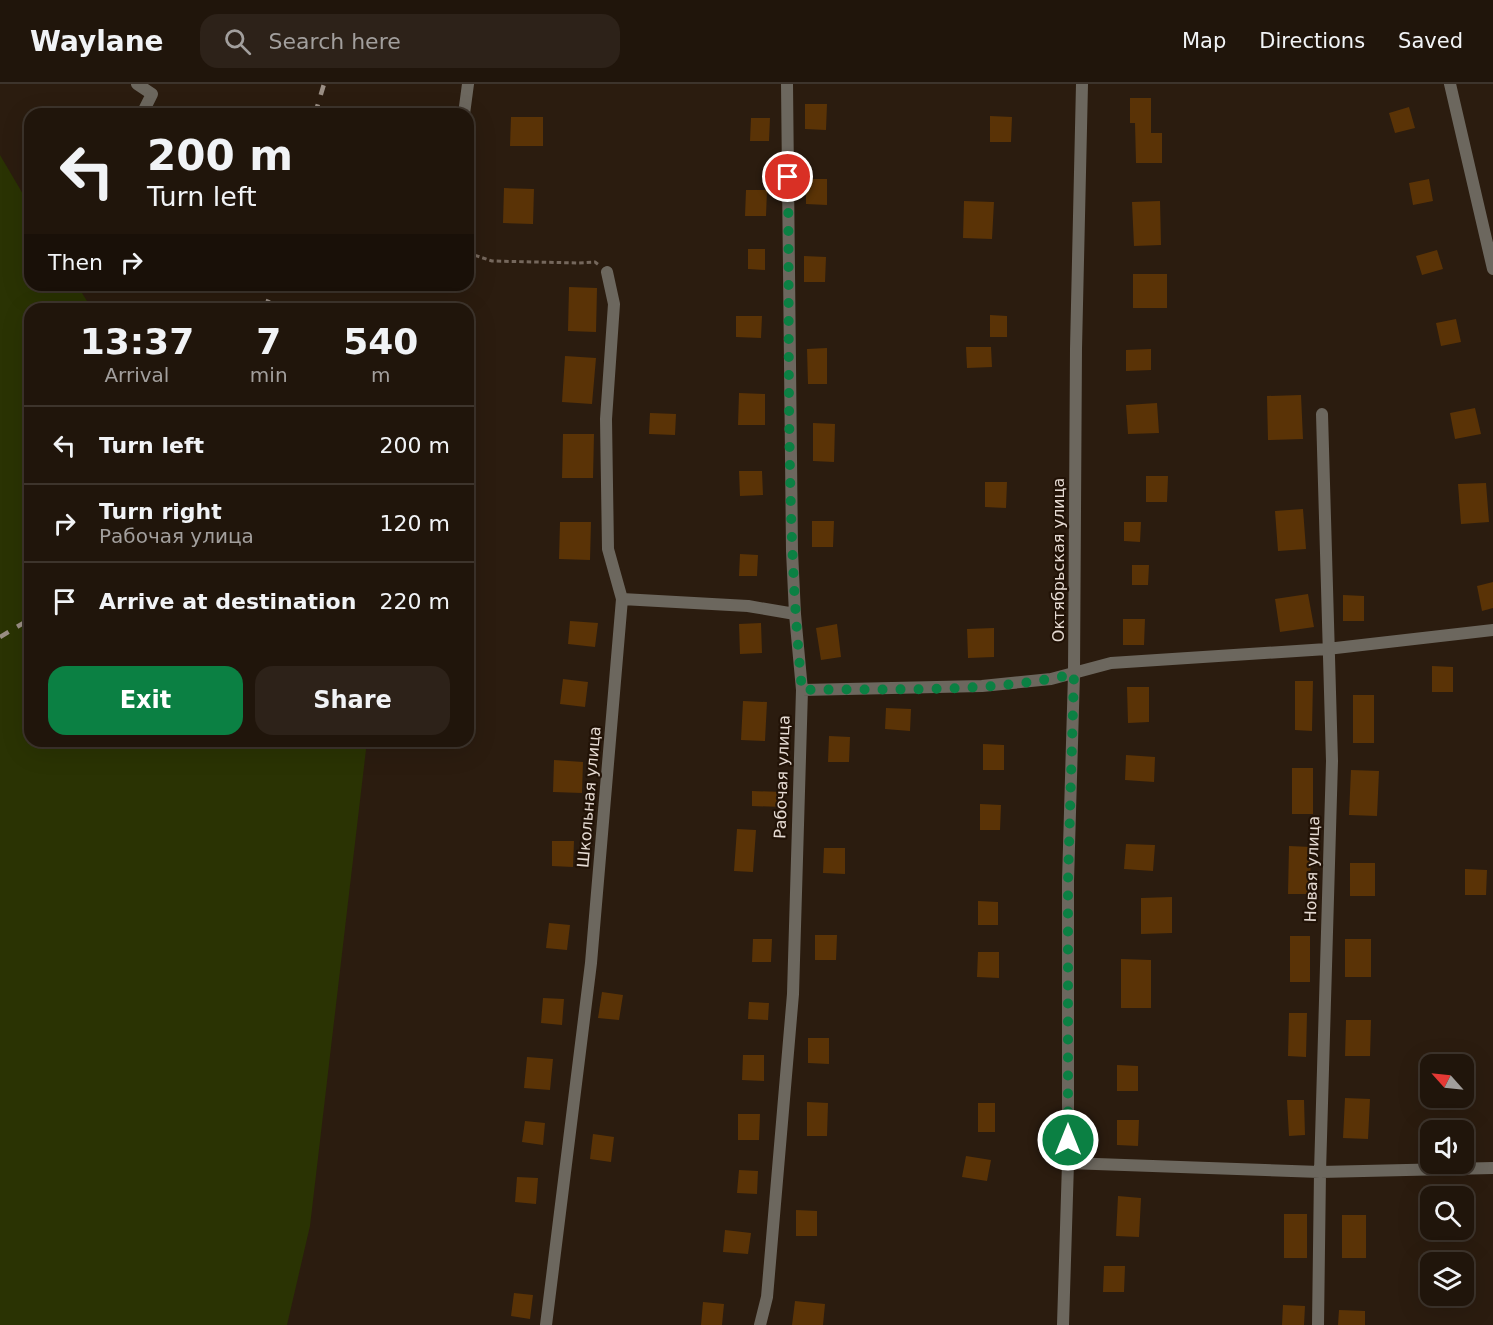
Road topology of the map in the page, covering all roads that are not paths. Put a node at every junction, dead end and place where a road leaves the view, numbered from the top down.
1 (137, 84) edge
2 (468, 84) edge
3 (787, 84) edge
4 (1082, 84) edge
5 (1450, 84) edge
6 (145, 108) edge
7 (465, 108) edge
8 (1493, 268) edge
9 (607, 272) road end
10 (1322, 414) dead end
11 (622, 599) junction
12 (795, 614) junction
13 (1493, 630) edge
14 (1328, 649) junction
15 (1074, 674) junction
16 (802, 690) junction
17 (1068, 1163) junction
18 (1493, 1168) edge
19 (1320, 1172) junction
20 (546, 1325) edge
21 (760, 1325) edge
22 (1063, 1325) edge
23 (1318, 1325) edge

1 - 6 street
2 - 7 street
3 - 12 street, Рабочая улица
4 - 15 street, Октябрьская улица
5 - 8 street
9 - 11 street, Школьная улица
10 - 14 street, Новая улица
11 - 12 street
11 - 20 street, Школьная улица
12 - 16 street, Рабочая улица
13 - 14 street
14 - 15 street
14 - 19 street, Новая улица
15 - 16 street
15 - 17 street, Октябрьская улица
16 - 21 street, Рабочая улица
17 - 19 street
17 - 22 street, Октябрьская улица
18 - 19 street
19 - 23 street, Новая улица

